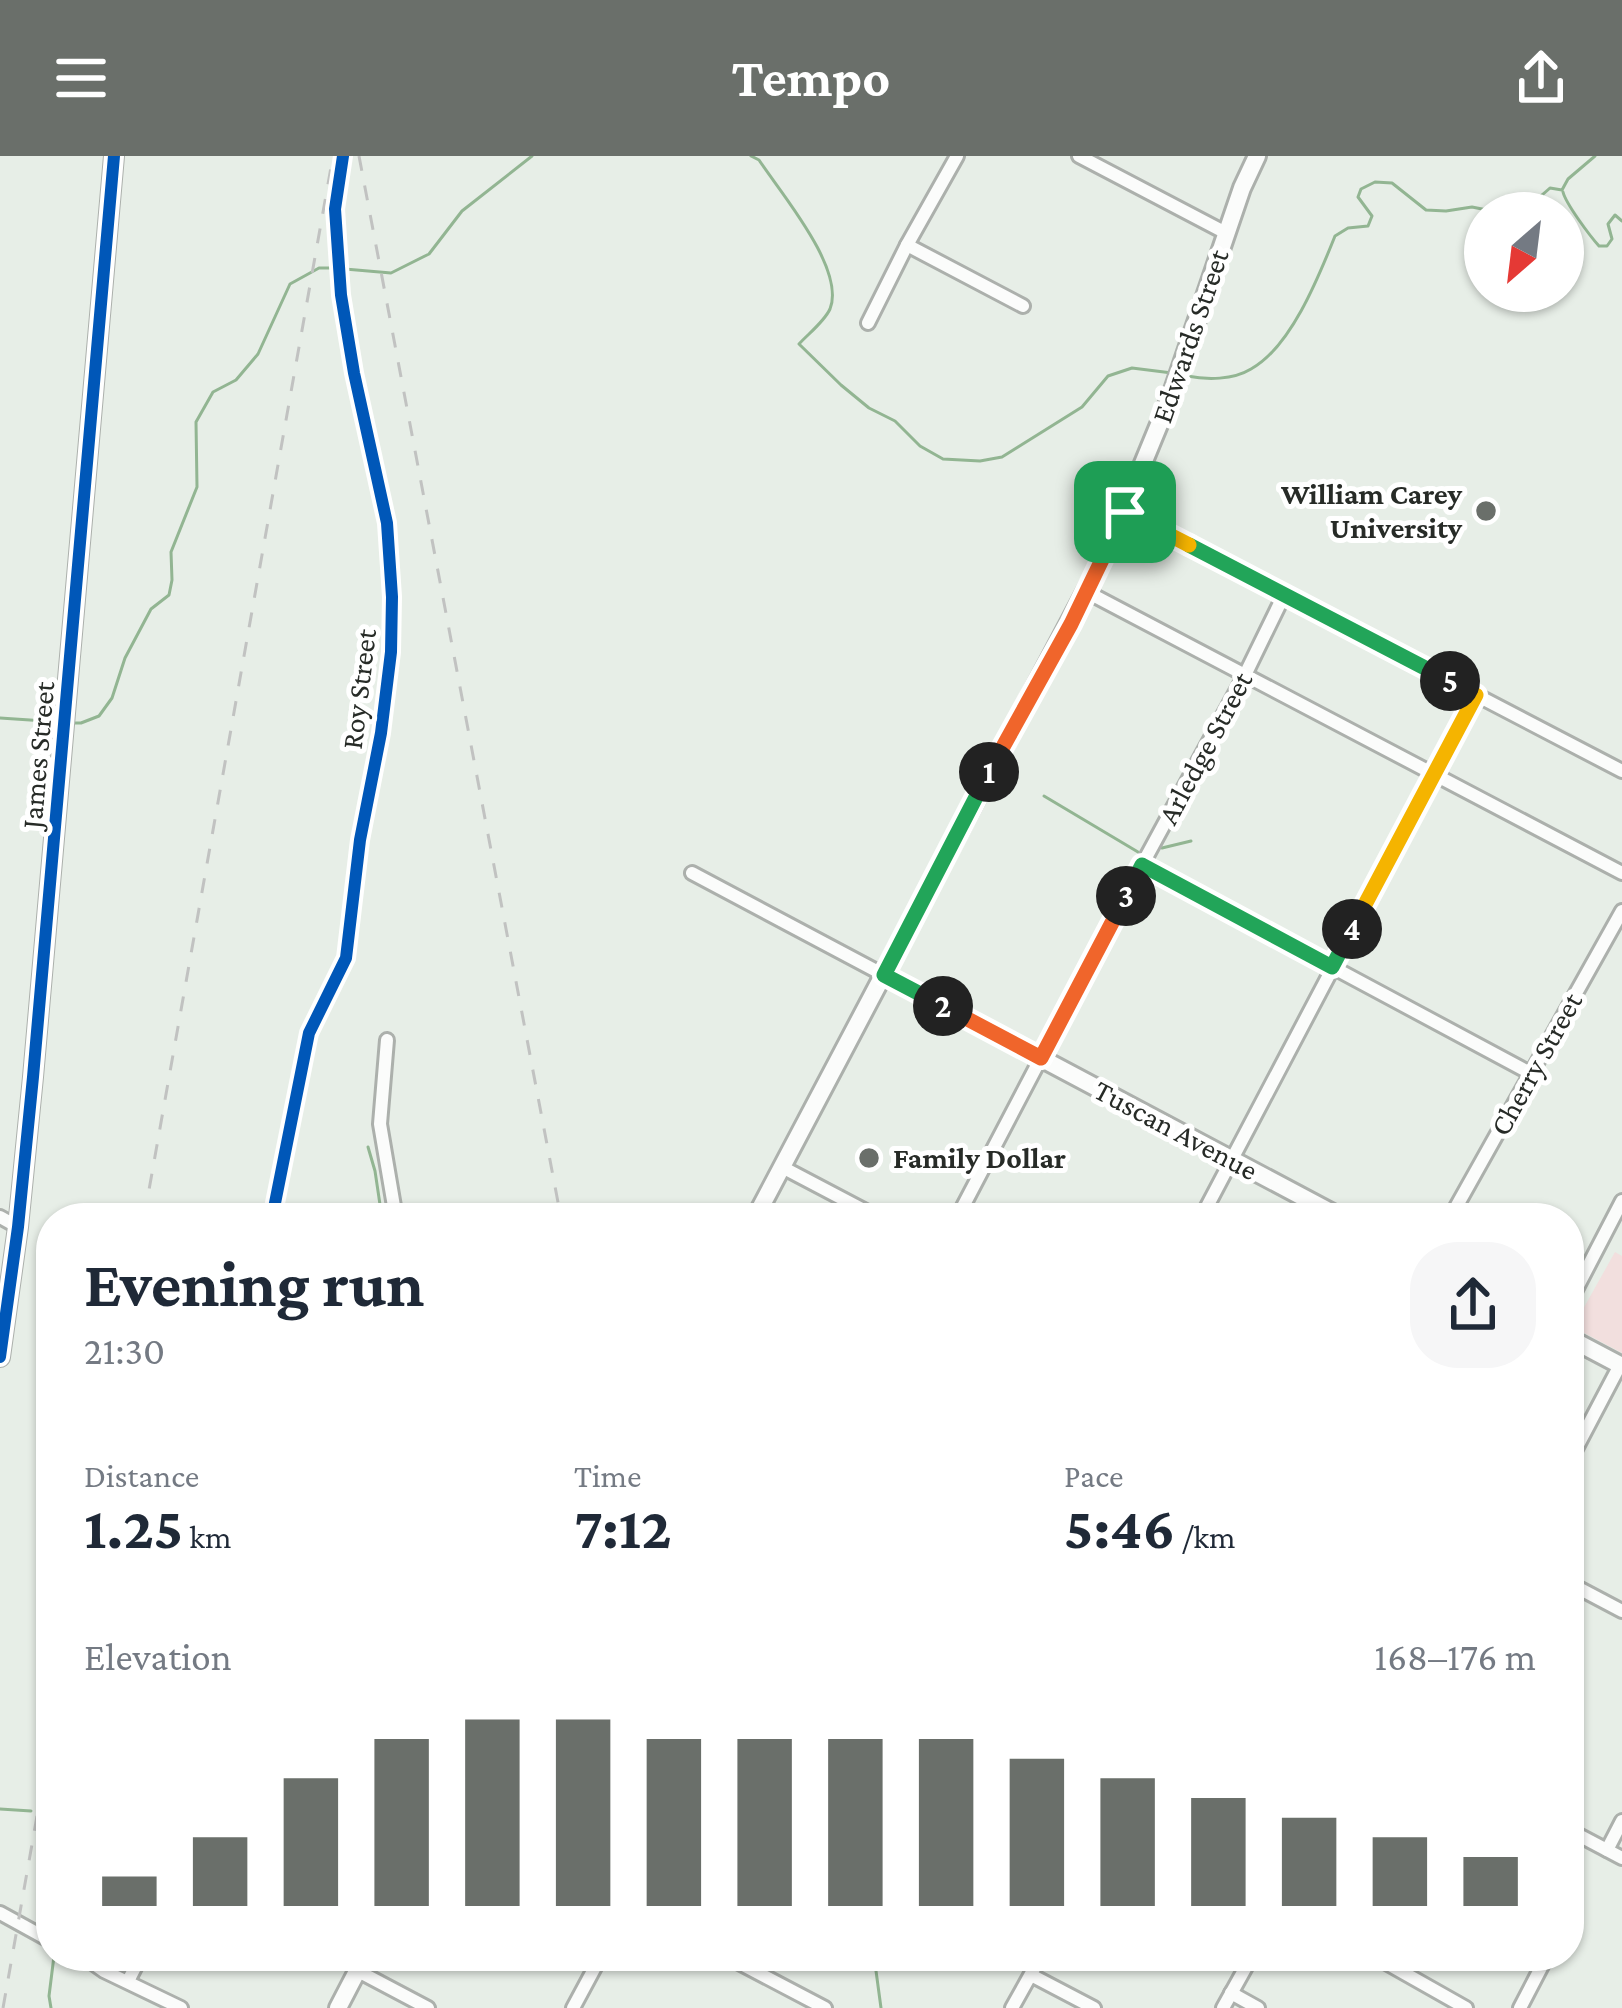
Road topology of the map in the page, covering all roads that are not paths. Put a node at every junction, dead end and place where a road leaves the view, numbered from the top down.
1 (114, 156) edge
2 (343, 156) edge
3 (957, 156) edge
4 (1078, 156) edge
5 (1257, 156) edge
6 (1226, 233) junction
7 (907, 245) junction
8 (1023, 306) dead end
9 (868, 323) dead end
10 (1125, 512) junction
11 (1087, 592) junction
12 (1284, 595) junction
13 (1245, 675) junction
14 (1476, 695) junction
15 (1622, 771) edge
16 (1433, 775) junction
17 (1142, 865) junction
18 (692, 873) dead end
19 (1622, 873) edge
20 (1622, 911) edge
21 (1332, 967) junction
22 (884, 975) junction
23 (387, 1040) dead end
24 (1041, 1058) junction
25 (1532, 1073) junction
26 (1233, 1160) junction
27 (782, 1167) junction
28 (1622, 1201) edge
29 (275, 1203) edge
30 (393, 1203) edge
31 (763, 1203) edge
32 (850, 1203) edge
33 (965, 1203) edge
34 (1209, 1203) edge
35 (1314, 1203) edge
36 (1458, 1203) edge
37 (0, 1217) edge
38 (18, 1227) junction
39 (1584, 1274) edge
40 (1584, 1346) edge
41 (0, 1357) edge
42 (1621, 1365) edge
43 (1584, 1434) edge
44 (1584, 1591) edge
45 (1622, 1611) edge
46 (1622, 1821) edge
47 (1584, 1838) edge
48 (1607, 1850) junction
49 (1622, 1858) edge
50 (0, 1913) edge
51 (36, 1933) edge
52 (104, 1971) edge
53 (133, 1971) edge
54 (358, 1971) edge
55 (374, 1971) edge
56 (589, 1971) edge
57 (755, 1971) edge
58 (1033, 1971) edge
59 (1243, 1971) edge
60 (1401, 1971) edge
61 (1539, 1971) edge
62 (1030, 1976) junction
63 (128, 1981) junction
64 (1231, 1993) junction
65 (181, 2008) edge
66 (338, 2008) edge
67 (428, 2008) edge
68 (573, 2008) edge
69 (825, 2008) edge
70 (1012, 2008) edge
71 (1094, 2008) edge
72 (1223, 2008) edge
73 (1258, 2008) edge
74 (1466, 2008) edge
75 (1520, 2008) edge

1 - 38 main road, James Street
2 - 29 street, Roy Street
3 - 7 street
4 - 6 street
5 - 6 main road, Edwards Street
6 - 10 main road, Edwards Street
7 - 8 street
7 - 9 street
10 - 11 main road, Edwards Street
10 - 12 street
11 - 13 street
11 - 22 main road, Edwards Street
12 - 13 street, Arledge Street
12 - 14 street
13 - 16 street
13 - 17 street, Arledge Street
14 - 15 street
14 - 16 street
16 - 19 street
16 - 21 street
17 - 21 street
17 - 24 street, Arledge Street
18 - 22 street, Tuscan Avenue
20 - 25 street, Cherry Street
21 - 25 street
21 - 26 street
22 - 24 main road, Tuscan Avenue
22 - 27 main road, Edwards Street
23 - 30 street
24 - 26 main road, Tuscan Avenue
24 - 33 street, Arledge Street
25 - 36 street, Cherry Street
26 - 34 street
26 - 35 main road, Tuscan Avenue
27 - 31 main road, Edwards Street
27 - 32 street
28 - 39 street
37 - 38 street
38 - 41 main road, James Street
40 - 42 main road
42 - 43 street
44 - 45 street
46 - 48 street
47 - 48 street
48 - 49 street
50 - 51 street
52 - 63 street
53 - 63 street
54 - 66 main road
55 - 67 street
56 - 68 street
57 - 69 street
58 - 62 street
59 - 64 street
60 - 74 street
61 - 75 street
62 - 70 street
62 - 71 street
63 - 65 street
64 - 72 street
64 - 73 street

